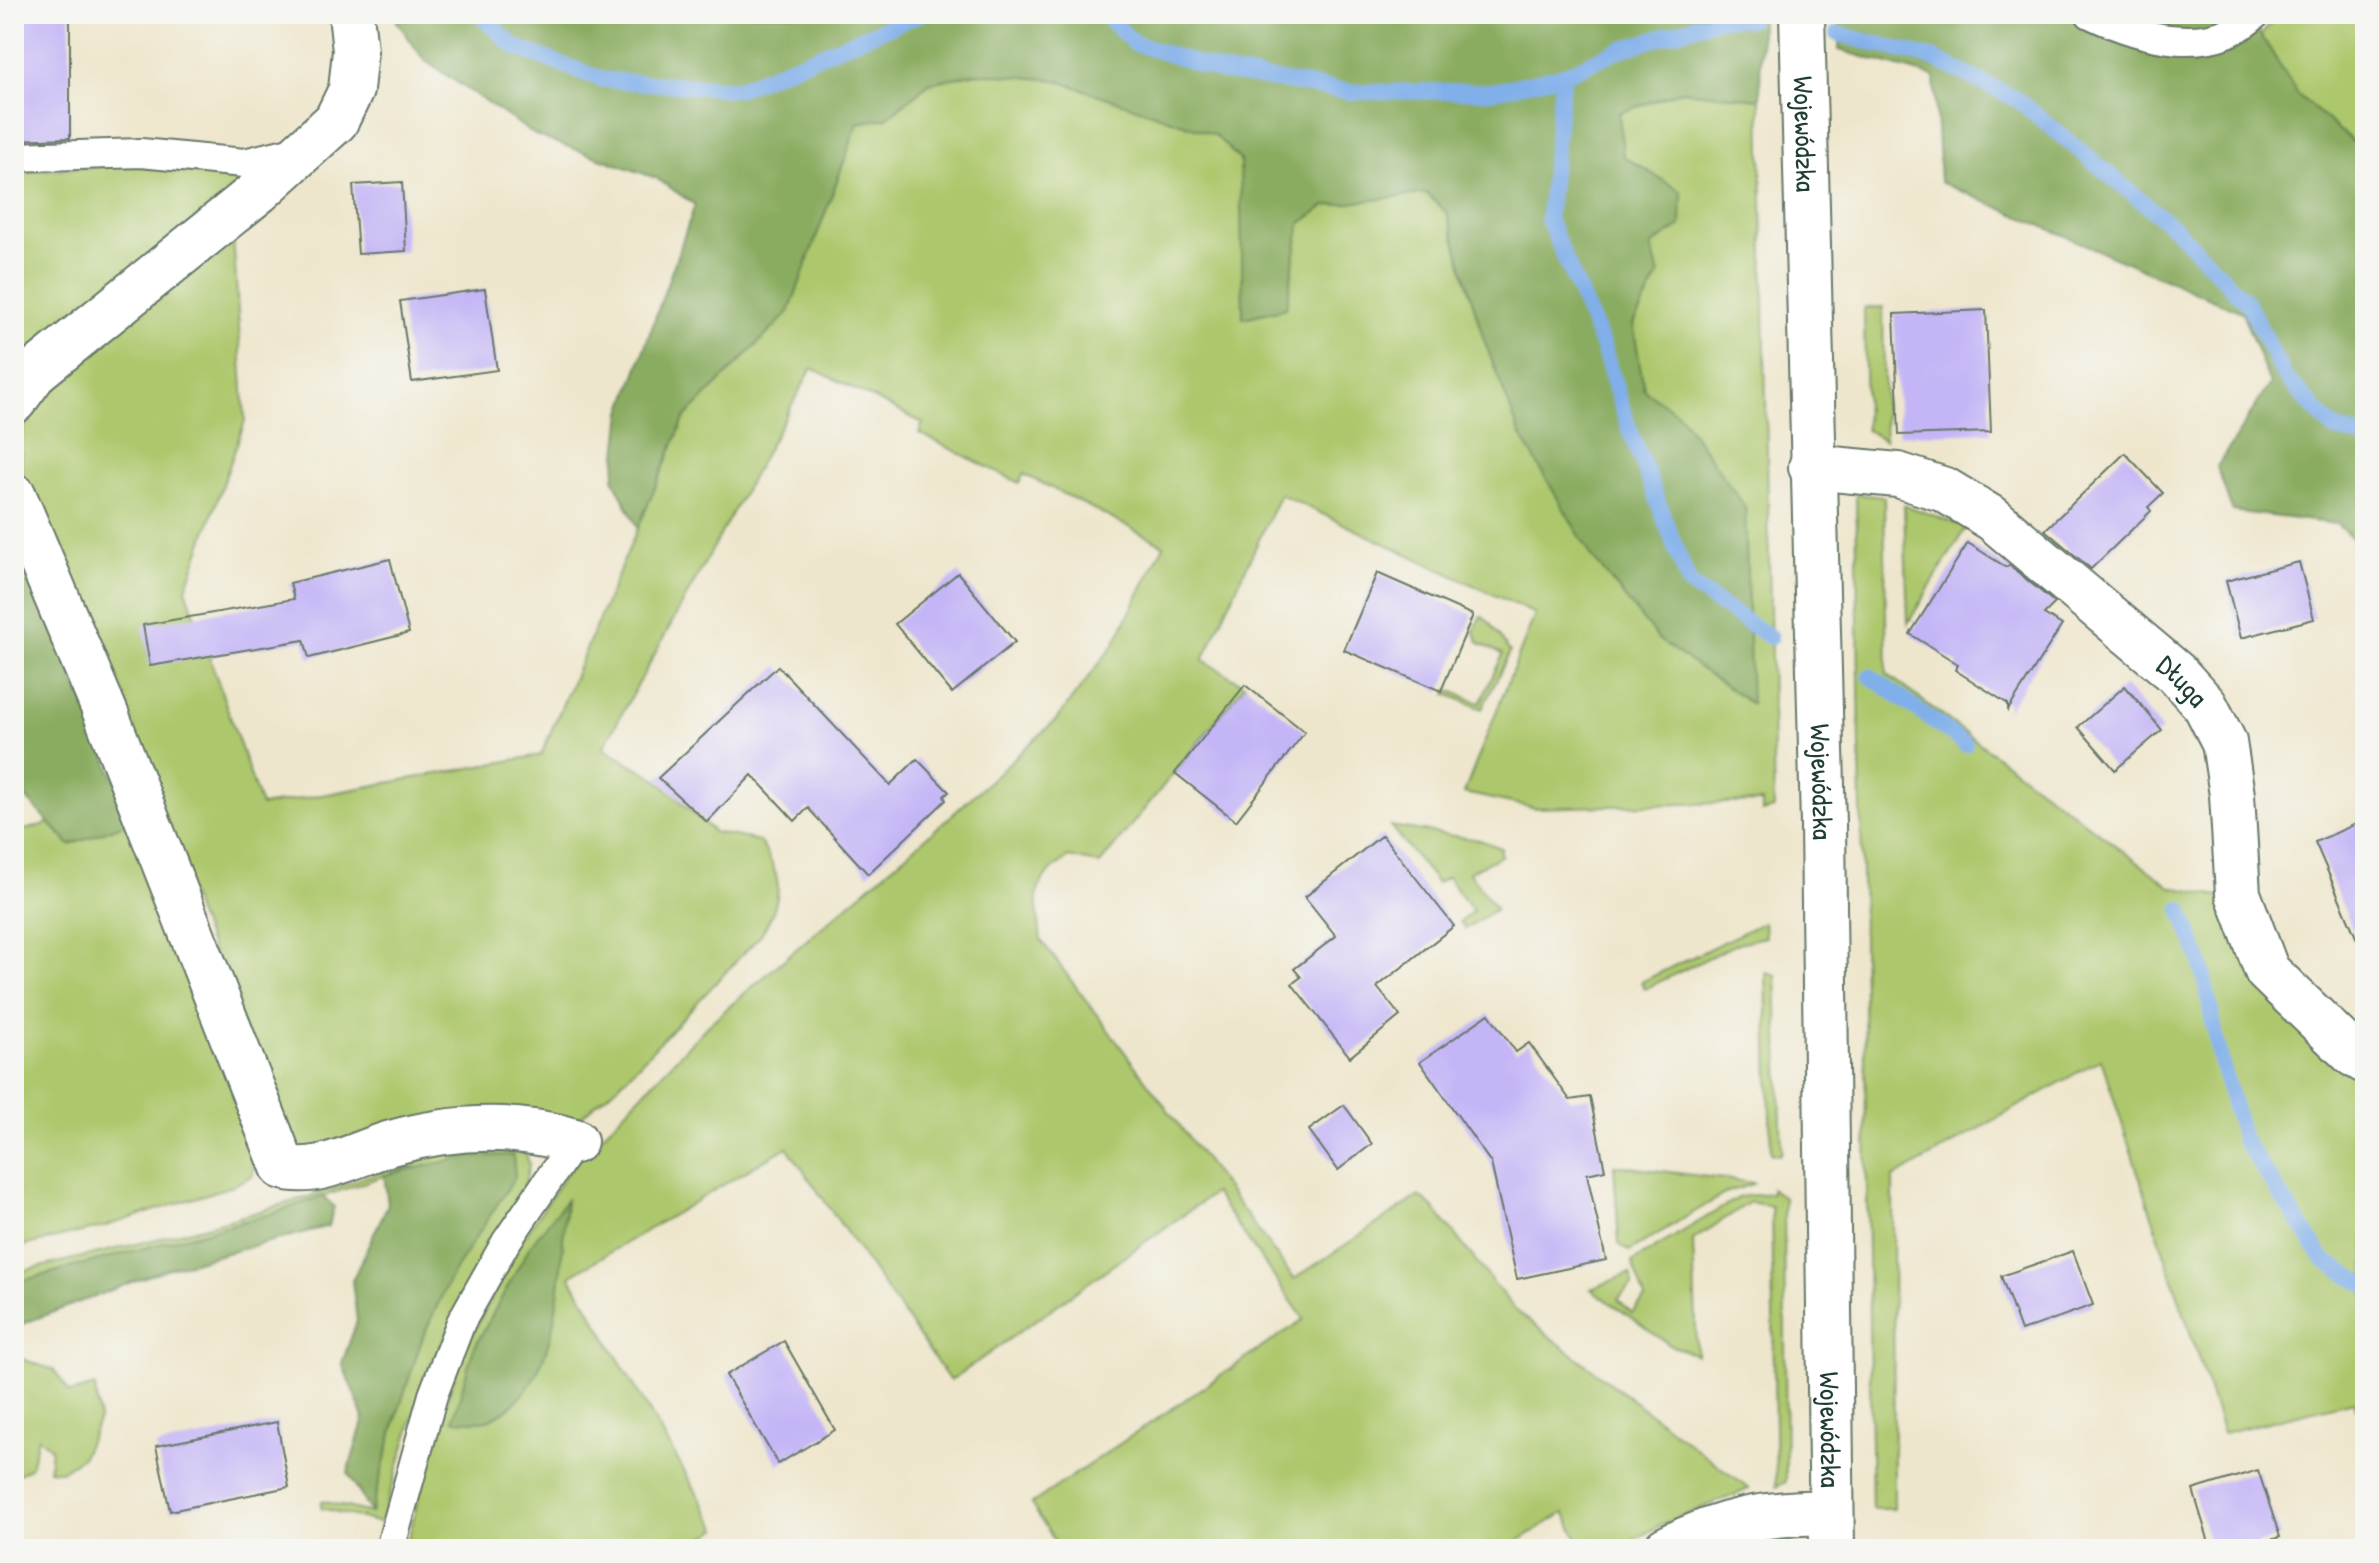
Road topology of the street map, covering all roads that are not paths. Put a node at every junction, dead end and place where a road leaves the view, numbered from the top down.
1 (351, 14) edge
2 (1802, 14) edge
3 (2090, 14) edge
4 (2256, 14) edge
5 (310, 146) junction
6 (14, 157) edge
7 (14, 401) edge
8 (1811, 467) junction
9 (14, 496) edge
10 (2365, 1061) edge
11 (575, 1141) joint
12 (1832, 1530) edge
13 (390, 1549) edge
14 (1666, 1549) edge

1 - 5 street
2 - 8 street, Wojewódzka
3 - 4 lane
5 - 6 lane
5 - 7 street
8 - 10 street, Długa
8 - 12 street, Wojewódzka
9 - 11 street
11 - 13 lane
12 - 14 street

